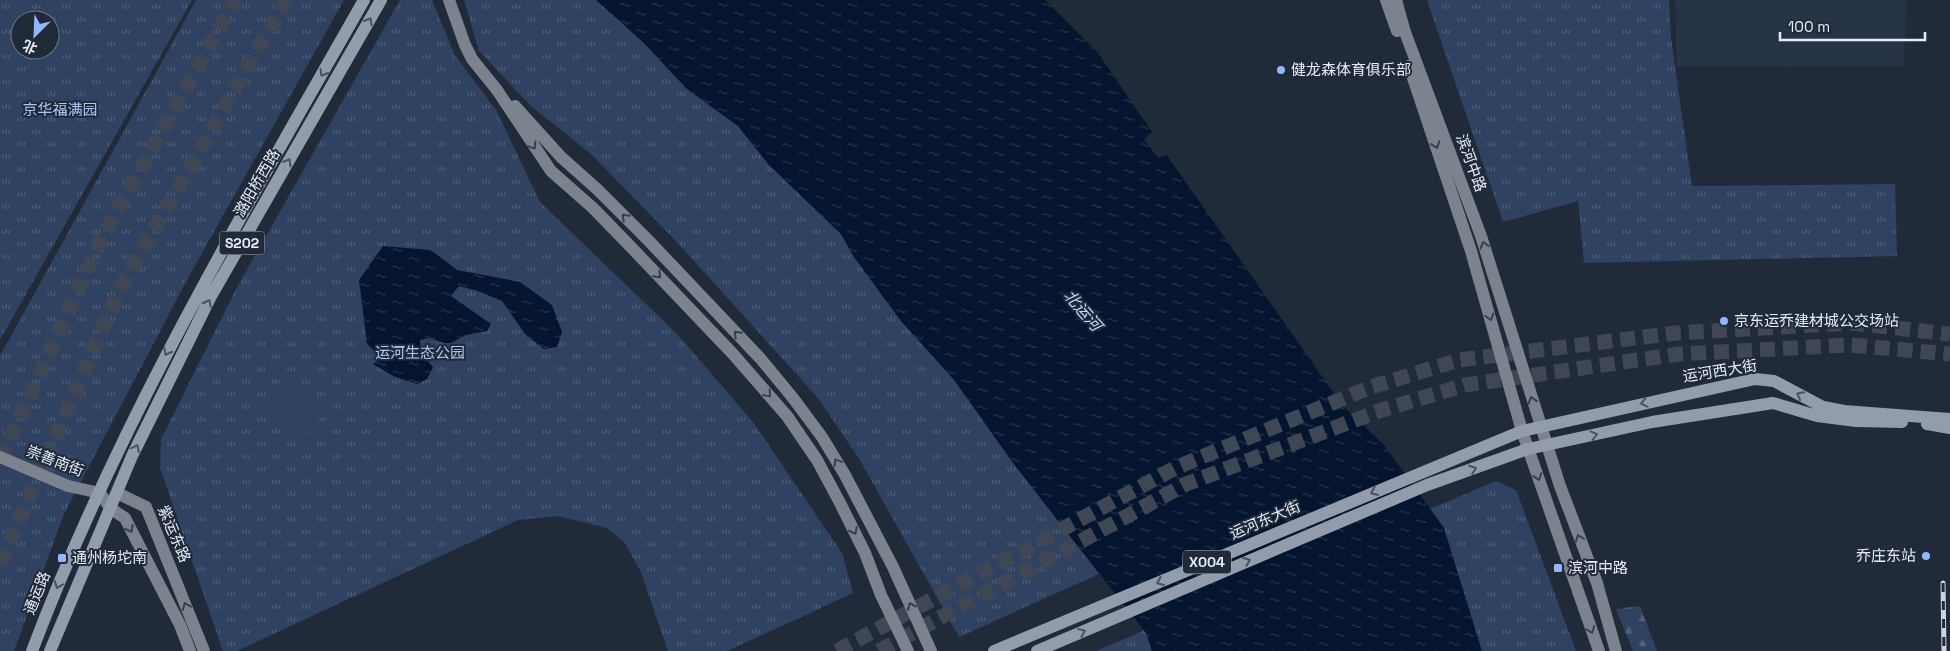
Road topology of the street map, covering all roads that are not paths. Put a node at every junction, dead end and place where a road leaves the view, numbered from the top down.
1 (364, 0) edge
2 (381, 0) edge
3 (449, 0) edge
4 (1386, 0) edge
5 (1396, 0) edge
6 (497, 90) junction
7 (1950, 419) edge
8 (1541, 427) junction
9 (1950, 428) edge
10 (1522, 431) junction
11 (1547, 446) junction
12 (1528, 449) junction
13 (0, 457) edge
14 (100, 492) junction
15 (117, 493) junction
16 (110, 508) junction
17 (32, 651) edge
18 (50, 651) edge
19 (190, 651) edge
20 (204, 651) edge
21 (908, 651) edge
22 (931, 651) edge
23 (994, 651) edge
24 (1037, 651) edge
25 (1599, 651) edge
26 (1616, 651) edge

1 -> 14 main road, 潞阳桥西路 / S202
15 -> 2 main road, 潞阳桥西路 / S202
3 - 6 main road
4 -> 10 main road, 滨河中路
8 -> 5 main road, 滨河中路
6 -> 21 main road
22 -> 6 main road
7 -> 8 main road, 运河西大街
8 - 10 main road, 运河西大街
8 - 11 main road, 滨河中路
11 -> 9 main road
10 - 12 main road, 滨河中路
10 -> 23 main road, 运河东大街 / X004
11 - 12 main road, 运河东大街 / X004
26 -> 11 main road, 滨河中路
24 -> 12 main road, 运河东大街 / X004
12 -> 25 main road, 滨河中路
13 - 14 main road, 崇善南街
14 - 15 main road, 紫运东路
14 - 16 main road
14 -> 17 main road, 通运路
15 - 16 main road
20 -> 15 main road, 紫运东路
16 - 18 main road
16 -> 19 main road

